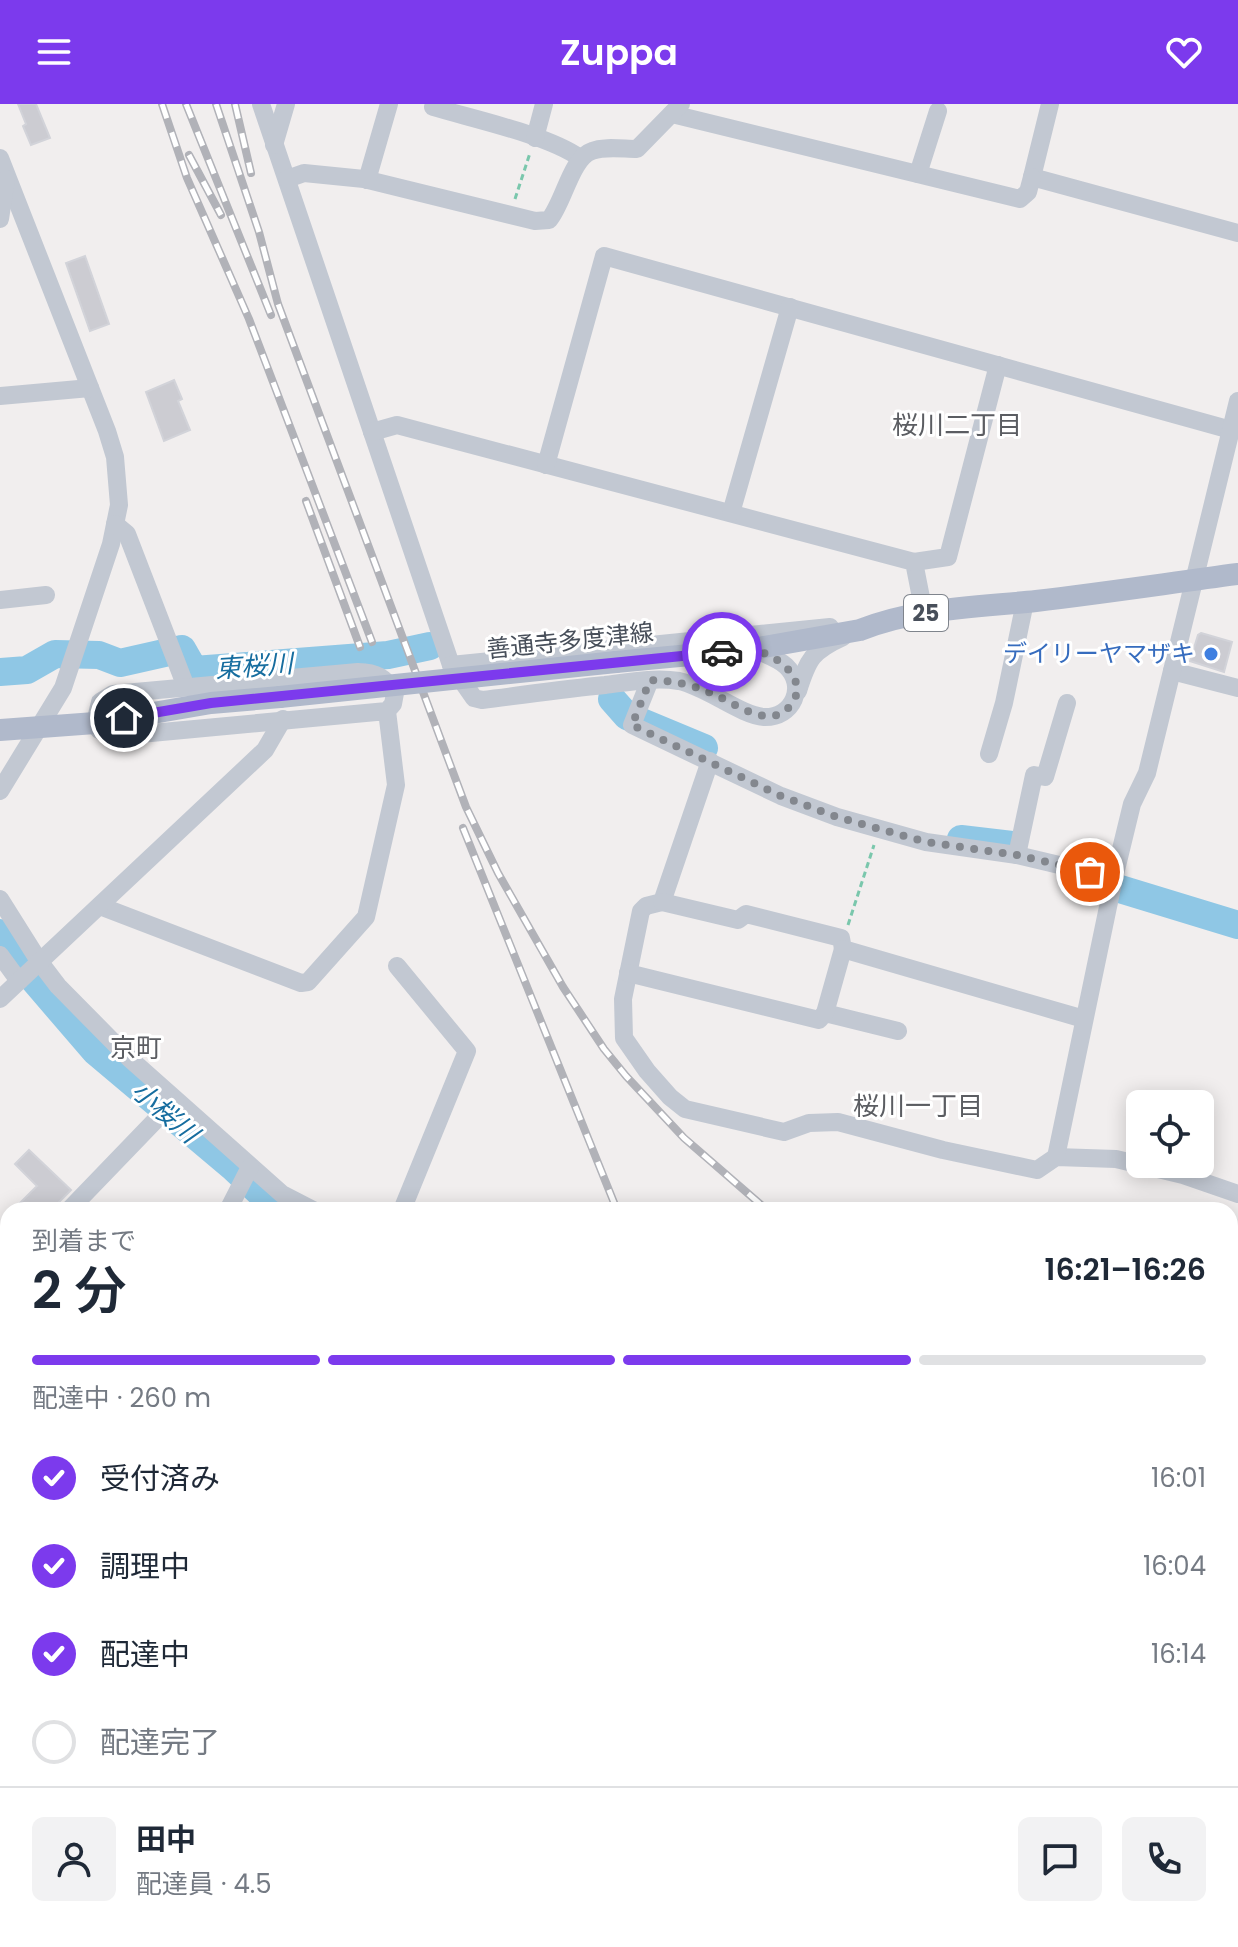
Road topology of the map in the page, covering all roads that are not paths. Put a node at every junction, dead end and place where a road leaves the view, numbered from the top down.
1 (261, 104) edge
2 (286, 104) edge
3 (389, 104) edge
4 (544, 104) edge
5 (1050, 104) edge
6 (433, 107) dead end
7 (676, 109) edge
8 (938, 111) dead end
9 (535, 138) junction
10 (274, 145) junction
11 (580, 158) junction
12 (3, 166) edge
13 (918, 174) junction
14 (1032, 177) junction
15 (287, 179) junction
16 (367, 180) junction
17 (0, 219) edge
18 (1238, 233) edge
19 (790, 307) junction
20 (998, 365) junction
21 (90, 388) junction
22 (0, 396) edge
23 (1238, 401) edge
24 (1231, 430) junction
25 (372, 432) junction
26 (546, 465) junction
27 (731, 513) junction
28 (115, 524) junction
29 (914, 562) junction
30 (1238, 574) edge
31 (1194, 580) junction
32 (46, 595) dead end
33 (0, 600) edge
34 (1025, 602) junction
35 (924, 613) junction
36 (868, 627) junction
37 (753, 649) junction
38 (451, 665) junction
39 (1172, 671) junction
40 (650, 680) junction
41 (186, 687) junction
42 (1238, 688) edge
43 (797, 694) junction
44 (1067, 703) dead end
45 (281, 708) junction
46 (387, 711) junction
47 (95, 723) junction
48 (39, 727) junction
49 (0, 730) edge
50 (989, 754) dead end
51 (710, 761) junction
52 (0, 791) edge
53 (1017, 855) junction
54 (1114, 878) junction
55 (0, 899) edge
56 (662, 902) junction
57 (100, 906) junction
58 (842, 943) junction
59 (0, 955) edge
60 (397, 966) dead end
61 (27, 972) junction
62 (628, 973) junction
63 (0, 999) edge
64 (825, 1013) junction
65 (1084, 1019) junction
66 (898, 1031) dead end
67 (169, 1107) junction
68 (1056, 1157) junction
69 (246, 1175) junction
70 (1238, 1194) edge
71 (77, 1202) edge
72 (232, 1202) edge
73 (296, 1202) edge
74 (405, 1202) edge

1 - 10 street
2 - 10 street
3 - 16 street
4 - 9 street
5 - 14 street
6 - 9 street
7 - 11 street
7 - 13 street
8 - 13 street
9 - 11 street
10 - 15 street
11 - 16 street
12 - 17 street
12 - 21 street
13 - 14 street
14 - 18 street
15 - 16 street
15 - 25 street
19 - 20 street
19 - 26 street
19 - 27 street
20 - 24 street
20 - 29 street
21 - 22 street
21 - 28 street
23 - 24 street
24 - 31 street
25 - 26 street
25 - 38 street
26 - 27 street
27 - 29 street
28 - 41 street
28 - 48 street
29 - 35 street
30 - 31 main road, 善通寺多度津線 / 25
31 - 34 main road, 善通寺多度津線 / 25
31 - 39 street
32 - 33 street
34 - 35 main road, 善通寺多度津線 / 25
34 - 50 street
35 - 36 main road, 善通寺多度津線 / 25
36 - 37 main road, 善通寺多度津線 / 25
36 - 38 street
36 - 43 street
37 - 43 street
37 - 45 main road, 善通寺多度津線 / 25, bridge
38 - 40 street
39 - 42 street
39 - 54 street
40 - 43 street
40 - 51 street
41 - 46 street
41 - 47 street
44 - 53 street
45 - 46 street
45 - 47 main road, 善通寺多度津線 / 25
45 - 57 street
46 - 57 street
47 - 48 main road, 善通寺多度津線 / 25
48 - 49 main road, 善通寺多度津線 / 25
48 - 52 street
51 - 53 street
51 - 56 street
53 - 54 street
54 - 65 street
55 - 61 street
56 - 58 street
56 - 62 street
57 - 61 street
58 - 64 street
58 - 65 street
59 - 61 street
60 - 74 street
61 - 63 street
61 - 67 street
62 - 64 street
62 - 68 street
64 - 66 street
65 - 68 street
67 - 69 street
67 - 71 street
68 - 70 street
69 - 72 street
69 - 73 street

